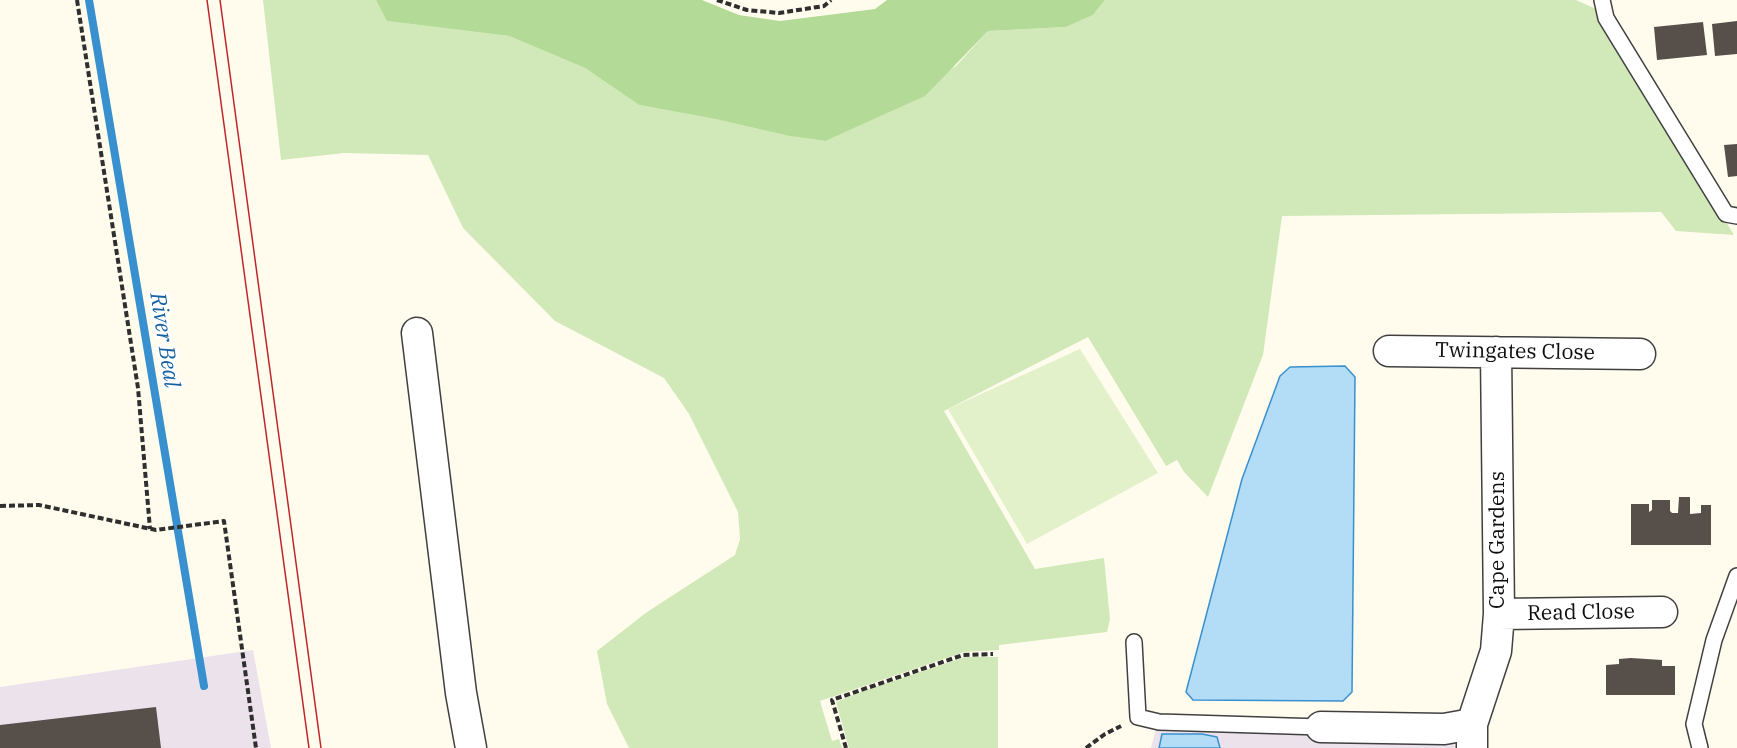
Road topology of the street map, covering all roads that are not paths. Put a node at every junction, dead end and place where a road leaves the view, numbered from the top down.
1 (1602, 0) edge
2 (1737, 216) edge
3 (417, 333) dead end
4 (1389, 351) dead end
5 (1496, 352) junction
6 (1640, 354) dead end
7 (1737, 576) edge
8 (1662, 612) dead end
9 (1499, 614) junction
10 (1134, 642) dead end
11 (1321, 727) joint
12 (1472, 736) edge
13 (471, 748) edge
14 (1700, 748) edge

1 - 2 lane
3 - 13 street
4 - 5 street, Twingates Close
5 - 6 street, Twingates Close
5 - 9 street, Cape Gardens
7 - 14 lane
8 - 9 street, Read Close
9 - 12 street, Cape Gardens
10 - 11 lane
11 - 12 street

